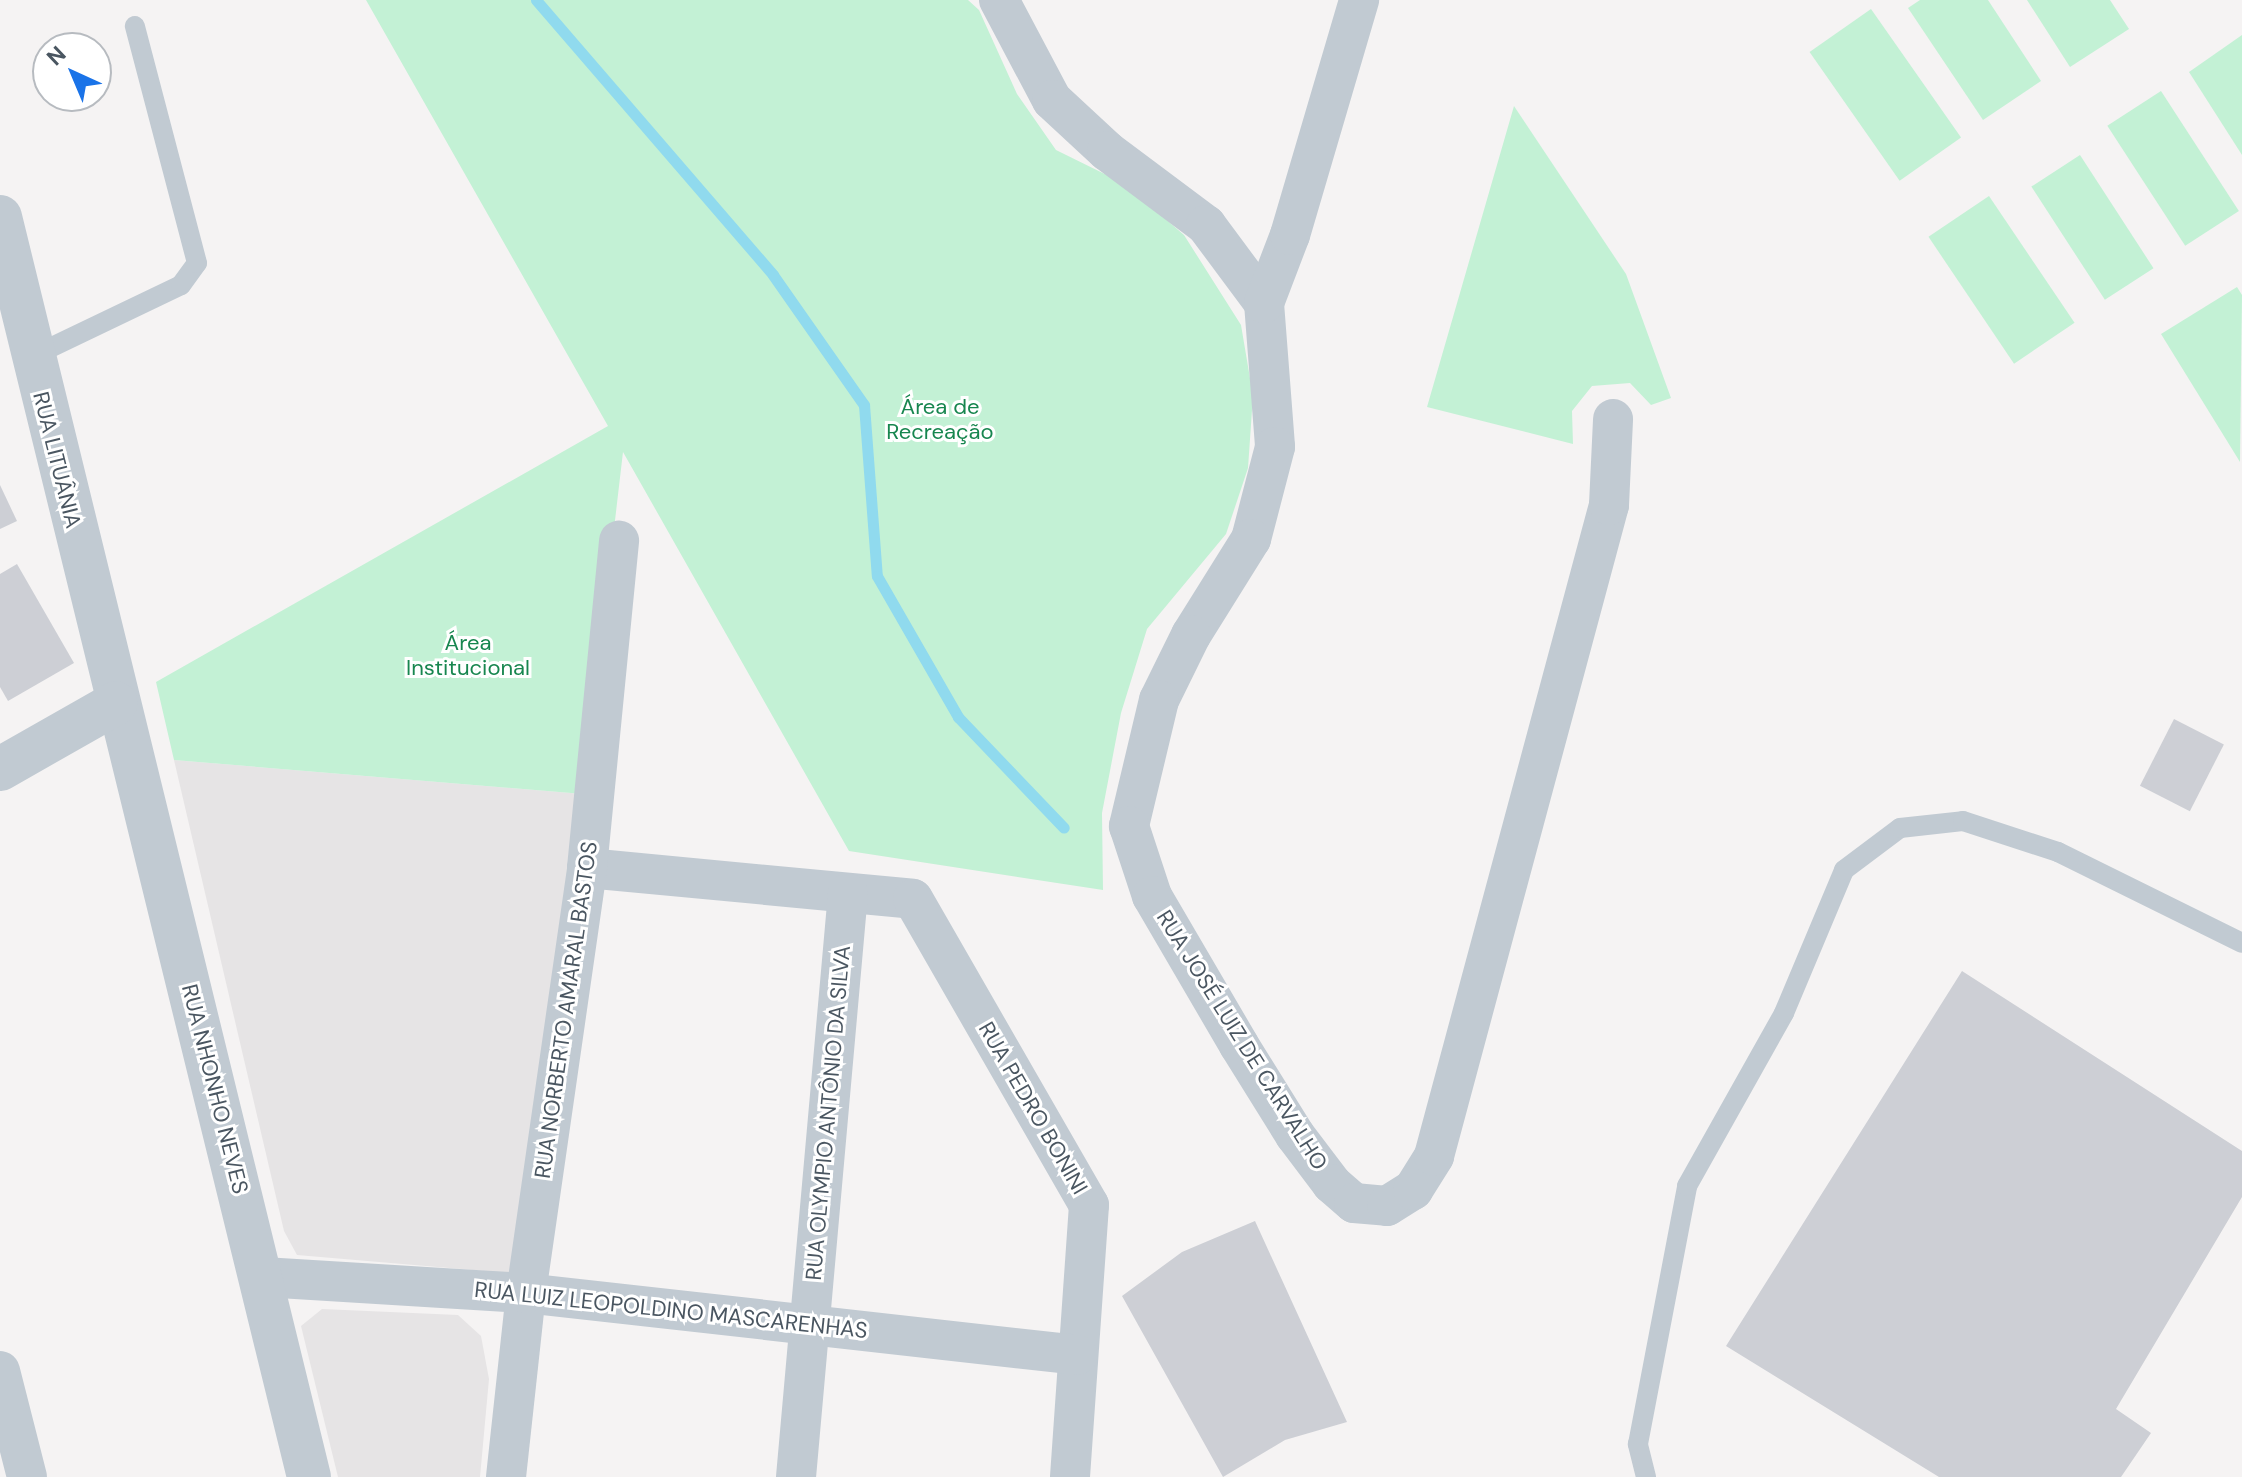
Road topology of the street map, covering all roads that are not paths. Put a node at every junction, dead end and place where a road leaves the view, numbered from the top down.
1 (999, 0) edge
2 (1359, 0) edge
3 (135, 26) dead end
4 (0, 217) edge
5 (1264, 303) junction
6 (31, 357) junction
7 (1613, 419) dead end
8 (619, 541) dead end
9 (116, 703) junction
10 (0, 769) edge
11 (587, 868) junction
12 (848, 893) junction
13 (2242, 943) edge
14 (263, 1277) junction
15 (526, 1293) junction
16 (809, 1323) junction
17 (1078, 1355) junction
18 (0, 1371) edge
19 (27, 1477) edge
20 (309, 1477) edge
21 (506, 1477) edge
22 (796, 1477) edge
23 (1070, 1477) edge
24 (1646, 1477) edge

1 - 5 street
2 - 5 street
3 - 6 lane
4 - 6 street, RUA LITUÂNIA
5 - 7 street, RUA JOSÉ LUIZ DE CARVALHO
6 - 9 street, RUA LITUÂNIA
8 - 11 street, RUA NORBERTO AMARAL BASTOS
9 - 10 street
9 - 14 street, RUA NHONHO NEVES
11 - 12 street
11 - 15 street, RUA NORBERTO AMARAL BASTOS
12 - 16 street, RUA OLYMPIO ANTÔNIO DA SILVA
12 - 17 street, RUA PEDRO BONINI
13 - 24 lane
14 - 15 street, RUA LUIZ LEOPOLDINO MASCARENHAS
14 - 20 street, RUA NHONHO NEVES
15 - 16 street, RUA LUIZ LEOPOLDINO MASCARENHAS
15 - 21 street, RUA NORBERTO AMARAL BASTOS
16 - 17 street, RUA LUIZ LEOPOLDINO MASCARENHAS
16 - 22 street, RUA OLYMPIO ANTÔNIO DA SILVA
17 - 23 street, RUA PEDRO BONINI
18 - 19 street

